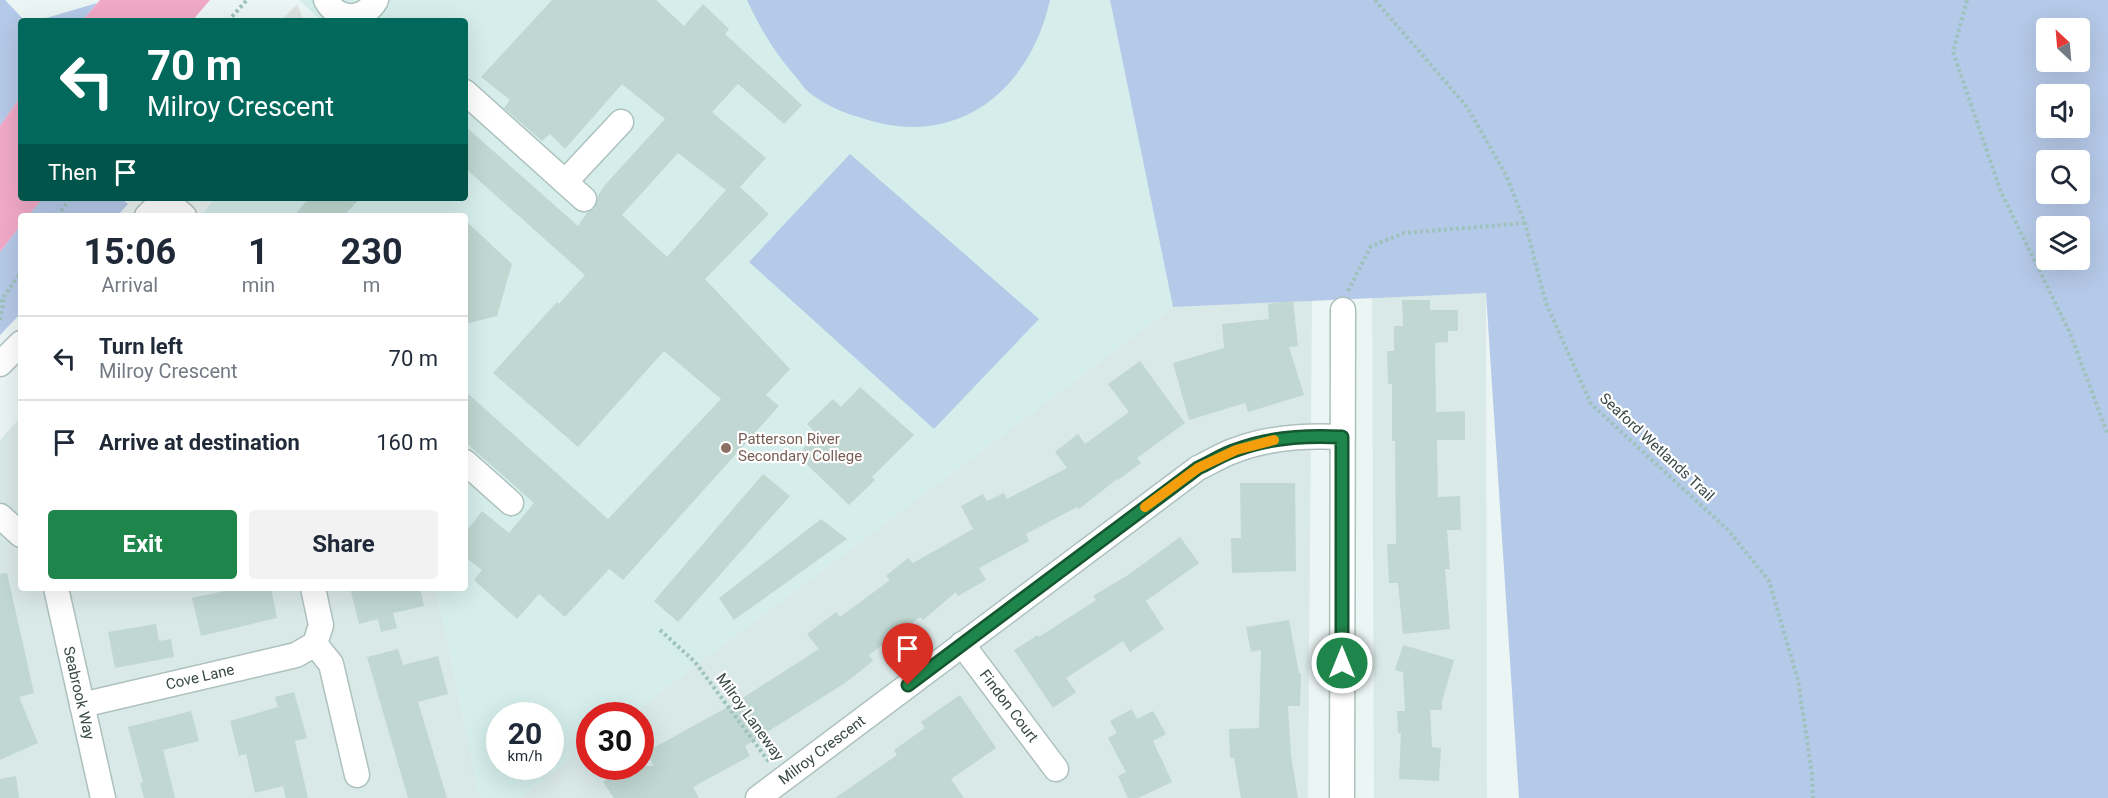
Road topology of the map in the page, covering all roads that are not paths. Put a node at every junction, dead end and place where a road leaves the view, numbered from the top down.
1 (327, 10) edge
2 (378, 10) edge
3 (468, 95) edge
4 (621, 122) dead end
5 (565, 182) junction
6 (584, 199) dead end
7 (161, 201) edge
8 (167, 201) edge
9 (150, 213) edge
10 (181, 213) edge
11 (1344, 303) road end
12 (18, 346) edge
13 (0, 364) edge
14 (1342, 437) junction
15 (468, 465) edge
16 (511, 502) dead end
17 (0, 516) edge
18 (18, 532) edge
19 (57, 591) edge
20 (314, 591) edge
21 (315, 644) junction
22 (962, 644) junction
23 (82, 705) junction
24 (1056, 769) dead end
25 (357, 775) dead end
26 (103, 798) edge
27 (758, 798) edge
28 (1342, 798) edge

1 - 2 street
3 - 5 street
4 - 5 street
5 - 6 street
7 - 9 street
8 - 10 street
11 - 14 street
12 - 13 street
14 - 22 street, Milroy Crescent
14 - 28 street
15 - 16 street
17 - 18 street
19 - 23 street, Seabrook Way
20 - 21 street
21 - 23 street, Cove Lane
21 - 25 street
22 - 24 street, Findon Court
22 - 27 street, Milroy Crescent
23 - 26 street, Seabrook Way

